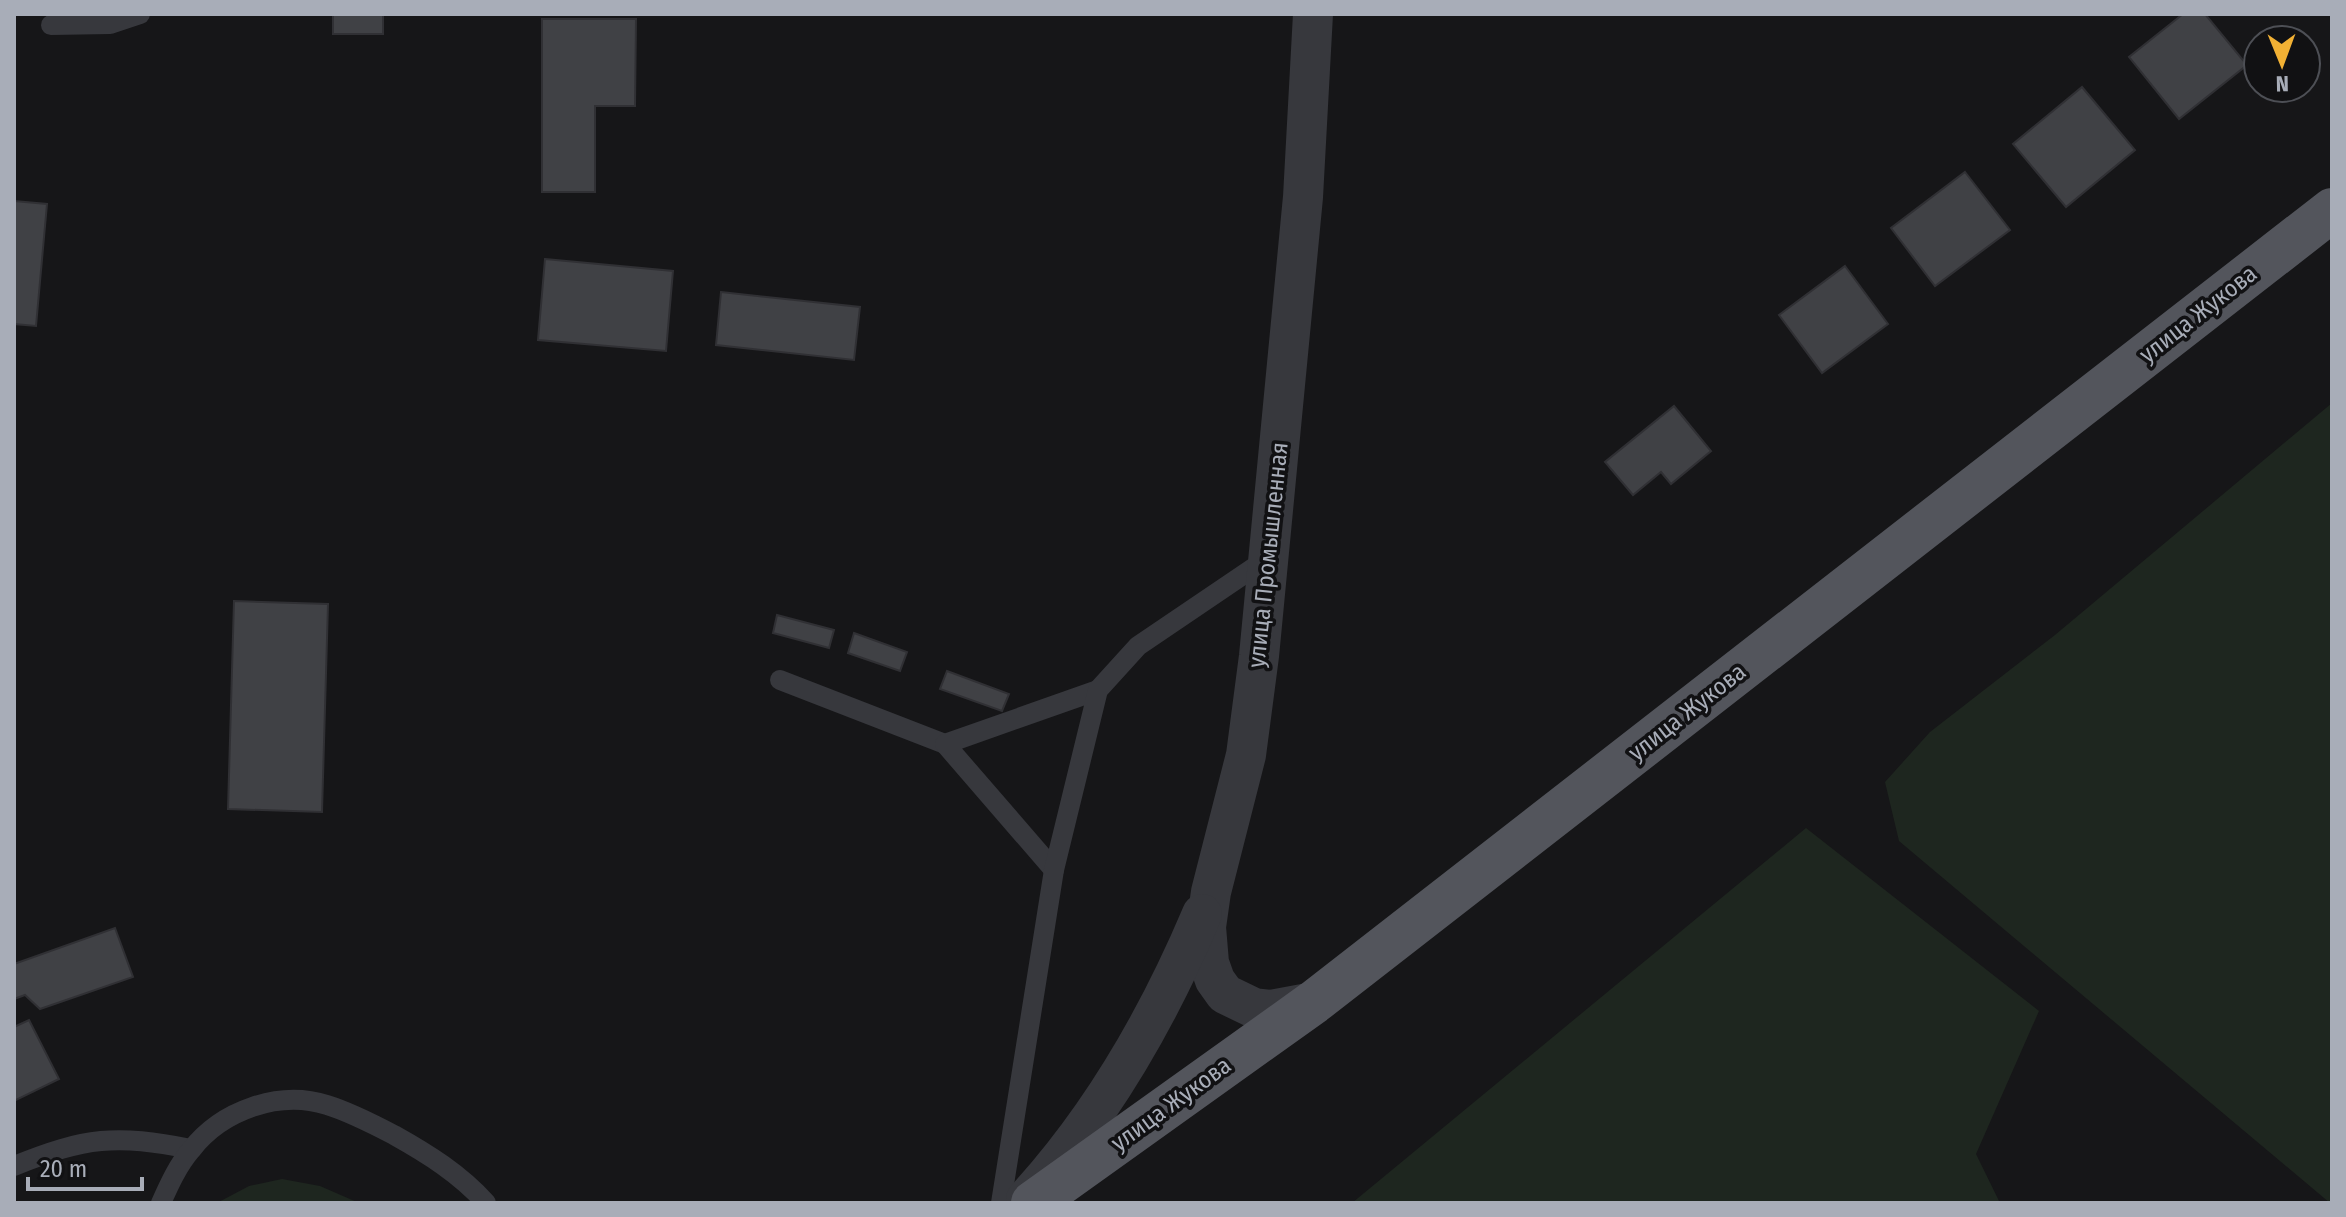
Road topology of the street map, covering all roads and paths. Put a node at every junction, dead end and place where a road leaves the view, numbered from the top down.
1 (140, 14) edge
2 (1313, 14) edge
3 (51, 25) dead end
4 (2332, 210) edge
5 (1268, 558) junction
6 (780, 680) dead end
7 (1098, 690) junction
8 (945, 744) junction
9 (1054, 870) junction
10 (1211, 892) junction
11 (1314, 1002) junction
12 (191, 1149) junction
13 (14, 1166) edge
14 (161, 1203) edge
15 (486, 1203) edge
16 (1001, 1203) edge
17 (1022, 1203) edge
18 (1033, 1203) edge

1 - 3 lane
2 - 5 street, улица Промышленная
4 - 11 main road, улица Жукова
5 - 7 lane
5 - 10 street, улица Промышленная
6 - 8 lane
7 - 8 lane
7 - 9 lane
8 - 9 lane
9 - 16 lane
10 - 11 street, улица Промышленная
10 - 17 street
11 - 18 main road, улица Жукова
12 - 13 lane
12 - 14 lane
12 - 15 lane

